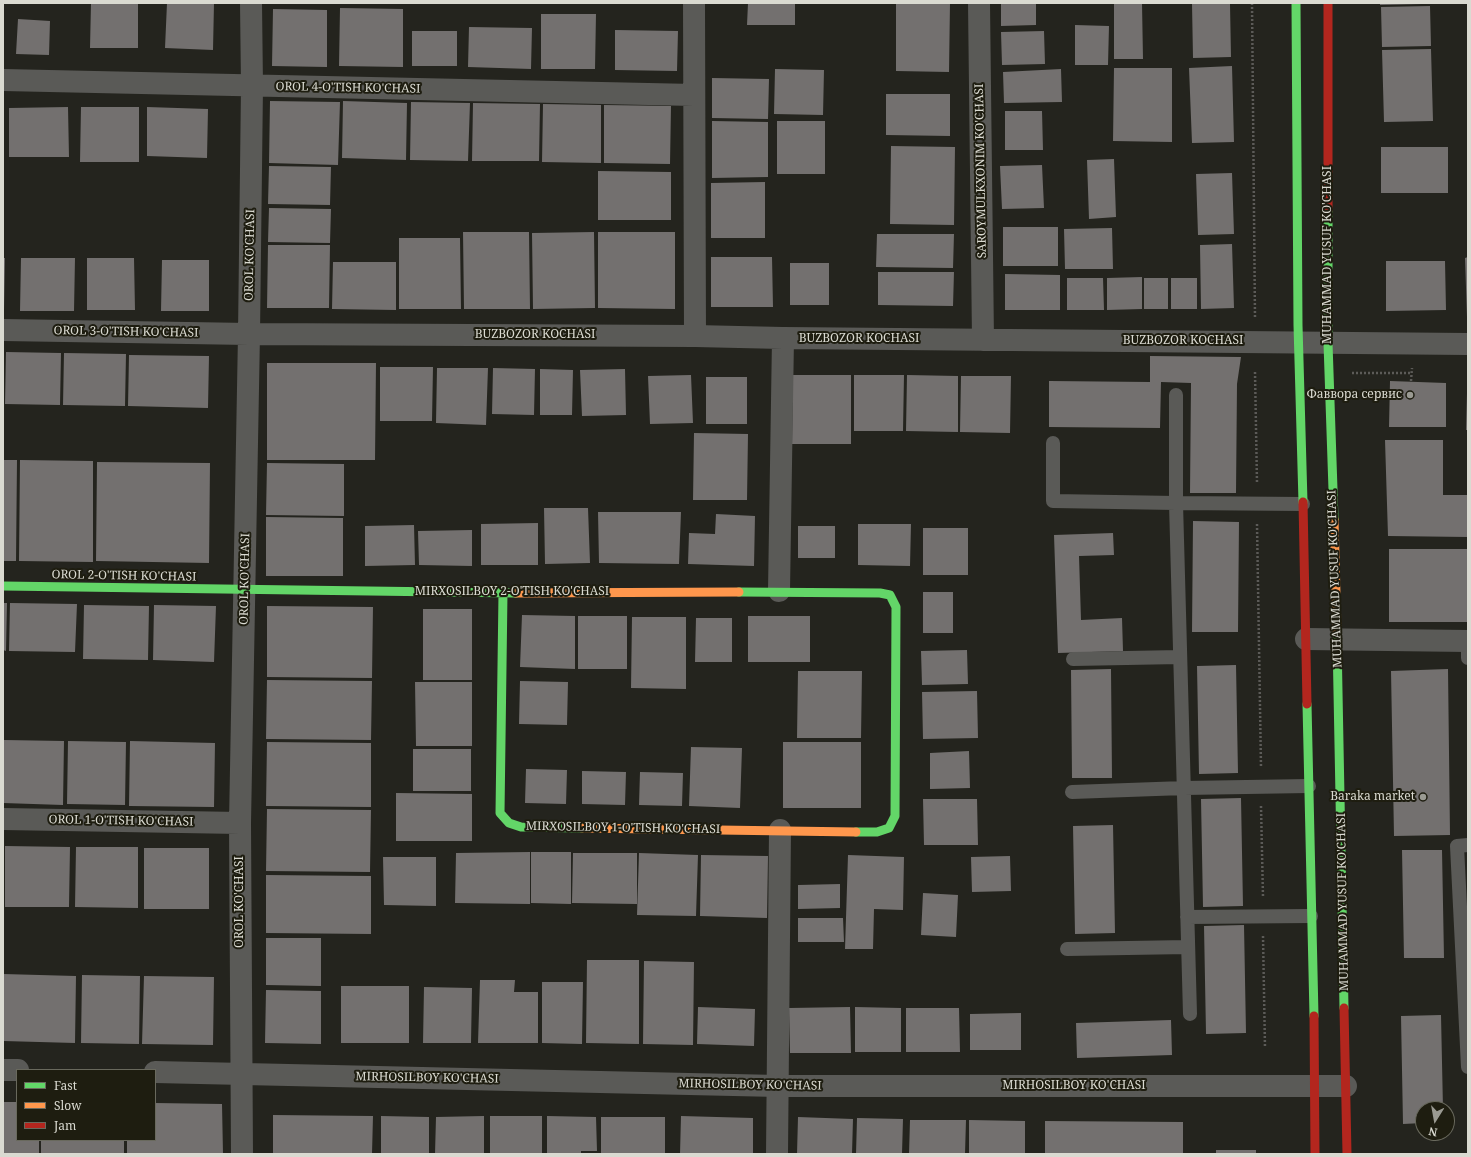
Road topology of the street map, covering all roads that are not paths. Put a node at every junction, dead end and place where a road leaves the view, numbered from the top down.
1 (251, 3) edge
2 (694, 3) edge
3 (979, 3) edge
4 (1296, 3) edge
5 (1328, 3) edge
6 (3, 80) edge
7 (252, 86) junction
8 (694, 95) junction
9 (3, 330) edge
10 (249, 334) junction
11 (695, 336) junction
12 (783, 338) junction
13 (983, 340) junction
14 (1298, 343) junction
15 (1328, 343) junction
16 (1468, 344) edge
17 (1176, 395) dead end
18 (1053, 443) dead end
19 (1176, 503) junction
20 (1303, 504) junction
21 (3, 586) edge
22 (245, 591) junction
23 (779, 592) junction
24 (503, 593) junction
25 (896, 607) joint
26 (1337, 635) junction
27 (1306, 639) junction
28 (1468, 640) edge
29 (1180, 656) junction
30 (1468, 658) edge
31 (1073, 659) dead end
32 (1309, 786) junction
33 (1184, 788) junction
34 (1072, 792) dead end
35 (3, 819) edge
36 (240, 823) junction
37 (780, 830) junction
38 (1468, 845) edge
39 (1312, 916) junction
40 (1187, 917) junction
41 (1188, 948) junction
42 (1067, 949) dead end
43 (1190, 1014) dead end
44 (1468, 1051) edge
45 (1468, 1068) edge
46 (3, 1070) edge
47 (16, 1070) edge
48 (156, 1072) edge
49 (242, 1073) junction
50 (778, 1086) junction
51 (1315, 1086) junction
52 (1346, 1086) junction
53 (242, 1154) edge
54 (777, 1154) edge
55 (1315, 1154) edge
56 (1347, 1154) edge

1 - 7 street, OROL KO'CHASI
2 - 8 street
3 - 13 street, SAROYMULKXONIM KO'CHASI
4 - 14 street
5 - 15 street, MUHAMMAD YUSUF KO'CHASI
6 - 7 street, OROL 4-O'TISH KO'CHASI
7 - 8 street, OROL 4-O'TISH KO'CHASI
7 - 10 street, OROL KO'CHASI
8 - 11 street
9 - 10 street, OROL 3-O'TISH KO'CHASI
10 - 11 street, BUZBOZOR KOCHASI
10 - 22 street, OROL KO'CHASI
11 - 12 street, BUZBOZOR KOCHASI
12 - 13 street, BUZBOZOR KOCHASI
12 - 23 street
13 - 14 street, BUZBOZOR KOCHASI
14 - 15 street, BUZBOZOR KOCHASI
14 - 20 street
15 - 16 street, BUZBOZOR KOCHASI
15 - 26 street, MUHAMMAD YUSUF KO'CHASI
17 - 19 lane
18 - 19 lane
19 - 20 lane
19 - 29 lane
20 - 27 street
21 - 22 street, OROL 2-O'TISH KO'CHASI
22 - 24 street, MIRXOSILBOY 2-O'TISH KO'CHASI
22 - 36 street, OROL KO'CHASI
23 - 24 street, MIRXOSILBOY 2-O'TISH KO'CHASI
23 - 25 street, MIRXOSILBOY 2-O'TISH KO'CHASI
24 - 37 street, MIRXOSILBOY 1-O'TISH KO'CHASI
25 - 37 street, MIRXOSILBOY 1-O'TISH KO'CHASI
26 - 27 street
26 - 28 street
26 - 52 street, MUHAMMAD YUSUF KO'CHASI
27 - 32 street
28 - 30 lane
29 - 31 lane
29 - 33 lane
32 - 33 lane
32 - 39 street
33 - 34 lane
33 - 40 lane
35 - 36 street, OROL 1-O'TISH KO'CHASI
36 - 49 street, OROL KO'CHASI
37 - 50 street
38 - 44 lane
39 - 40 lane
39 - 51 street
40 - 41 lane
41 - 42 lane
41 - 43 lane
44 - 45 lane
46 - 47 street
48 - 49 street, MIRHOSILBOY KO'CHASI
49 - 50 street, MIRHOSILBOY KO'CHASI
49 - 53 street, OROL KO'CHASI
50 - 51 street, MIRHOSILBOY KO'CHASI
50 - 54 street
51 - 52 street, MIRHOSILBOY KO'CHASI
51 - 55 street
52 - 56 street, MUHAMMAD YUSUF KO'CHASI

